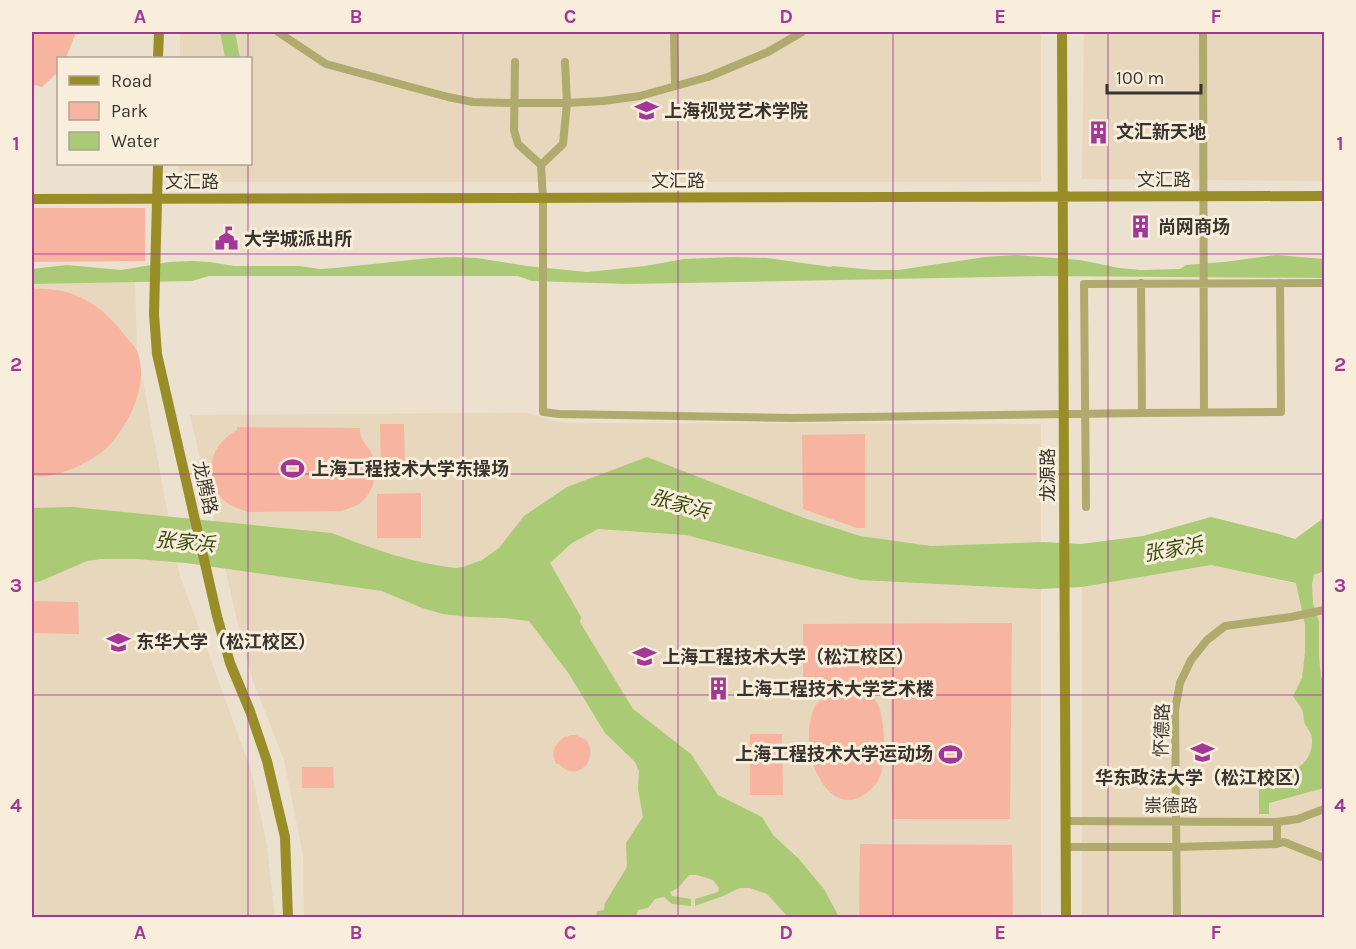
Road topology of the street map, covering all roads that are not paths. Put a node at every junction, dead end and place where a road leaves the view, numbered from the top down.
1 (159, 32) edge
2 (278, 32) edge
3 (674, 32) edge
4 (802, 32) edge
5 (1062, 32) edge
6 (1203, 32) edge
7 (158, 57) edge
8 (515, 62) dead end
9 (565, 62) dead end
10 (675, 86) junction
11 (515, 103) junction
12 (567, 103) junction
13 (158, 165) edge
14 (541, 165) junction
15 (1203, 196) junction
16 (1324, 196) edge
17 (1063, 197) junction
18 (543, 198) junction
19 (32, 199) edge
20 (158, 199) junction
21 (1280, 283) junction
22 (1324, 283) edge
23 (1141, 284) junction
24 (1203, 284) junction
25 (1204, 412) junction
26 (1085, 413) junction
27 (1142, 413) junction
28 (1064, 415) junction
29 (1086, 507) dead end
30 (1322, 611) edge
31 (1324, 809) edge
32 (1065, 821) junction
33 (1176, 821) junction
34 (1277, 822) junction
35 (1277, 844) junction
36 (1065, 847) junction
37 (1177, 847) junction
38 (1324, 858) edge
39 (288, 918) edge
40 (1066, 918) edge
41 (1177, 918) edge

1 - 7 main road
2 - 11 street
3 - 10 street
4 - 10 street
5 - 17 main road, 龙源路
6 - 15 street
8 - 11 street
9 - 12 street
10 - 12 street
11 - 12 street
11 - 14 street
12 - 14 street
13 - 20 main road, 龙腾路
14 - 18 street
15 - 16 main road, 文汇路
15 - 17 main road, 文汇路
15 - 24 street
17 - 18 main road, 文汇路
17 - 28 main road, 龙源路
18 - 20 main road, 文汇路
18 - 28 street
19 - 20 main road, 文汇路
20 - 39 main road, 龙腾路
21 - 22 street
21 - 24 street
21 - 25 street
23 - 24 street
23 - 26 street
23 - 27 street
24 - 25 street
25 - 27 street
26 - 27 street
26 - 28 street
26 - 29 street
28 - 32 main road, 龙源路
30 - 33 street, 怀德路
31 - 34 street, 崇德路
32 - 33 street, 崇德路
32 - 36 main road, 龙源路
33 - 34 street, 崇德路
33 - 37 street, 怀德路
34 - 35 street
35 - 37 street
35 - 38 street
36 - 37 street
36 - 40 main road, 龙源路
37 - 41 street, 怀德路

